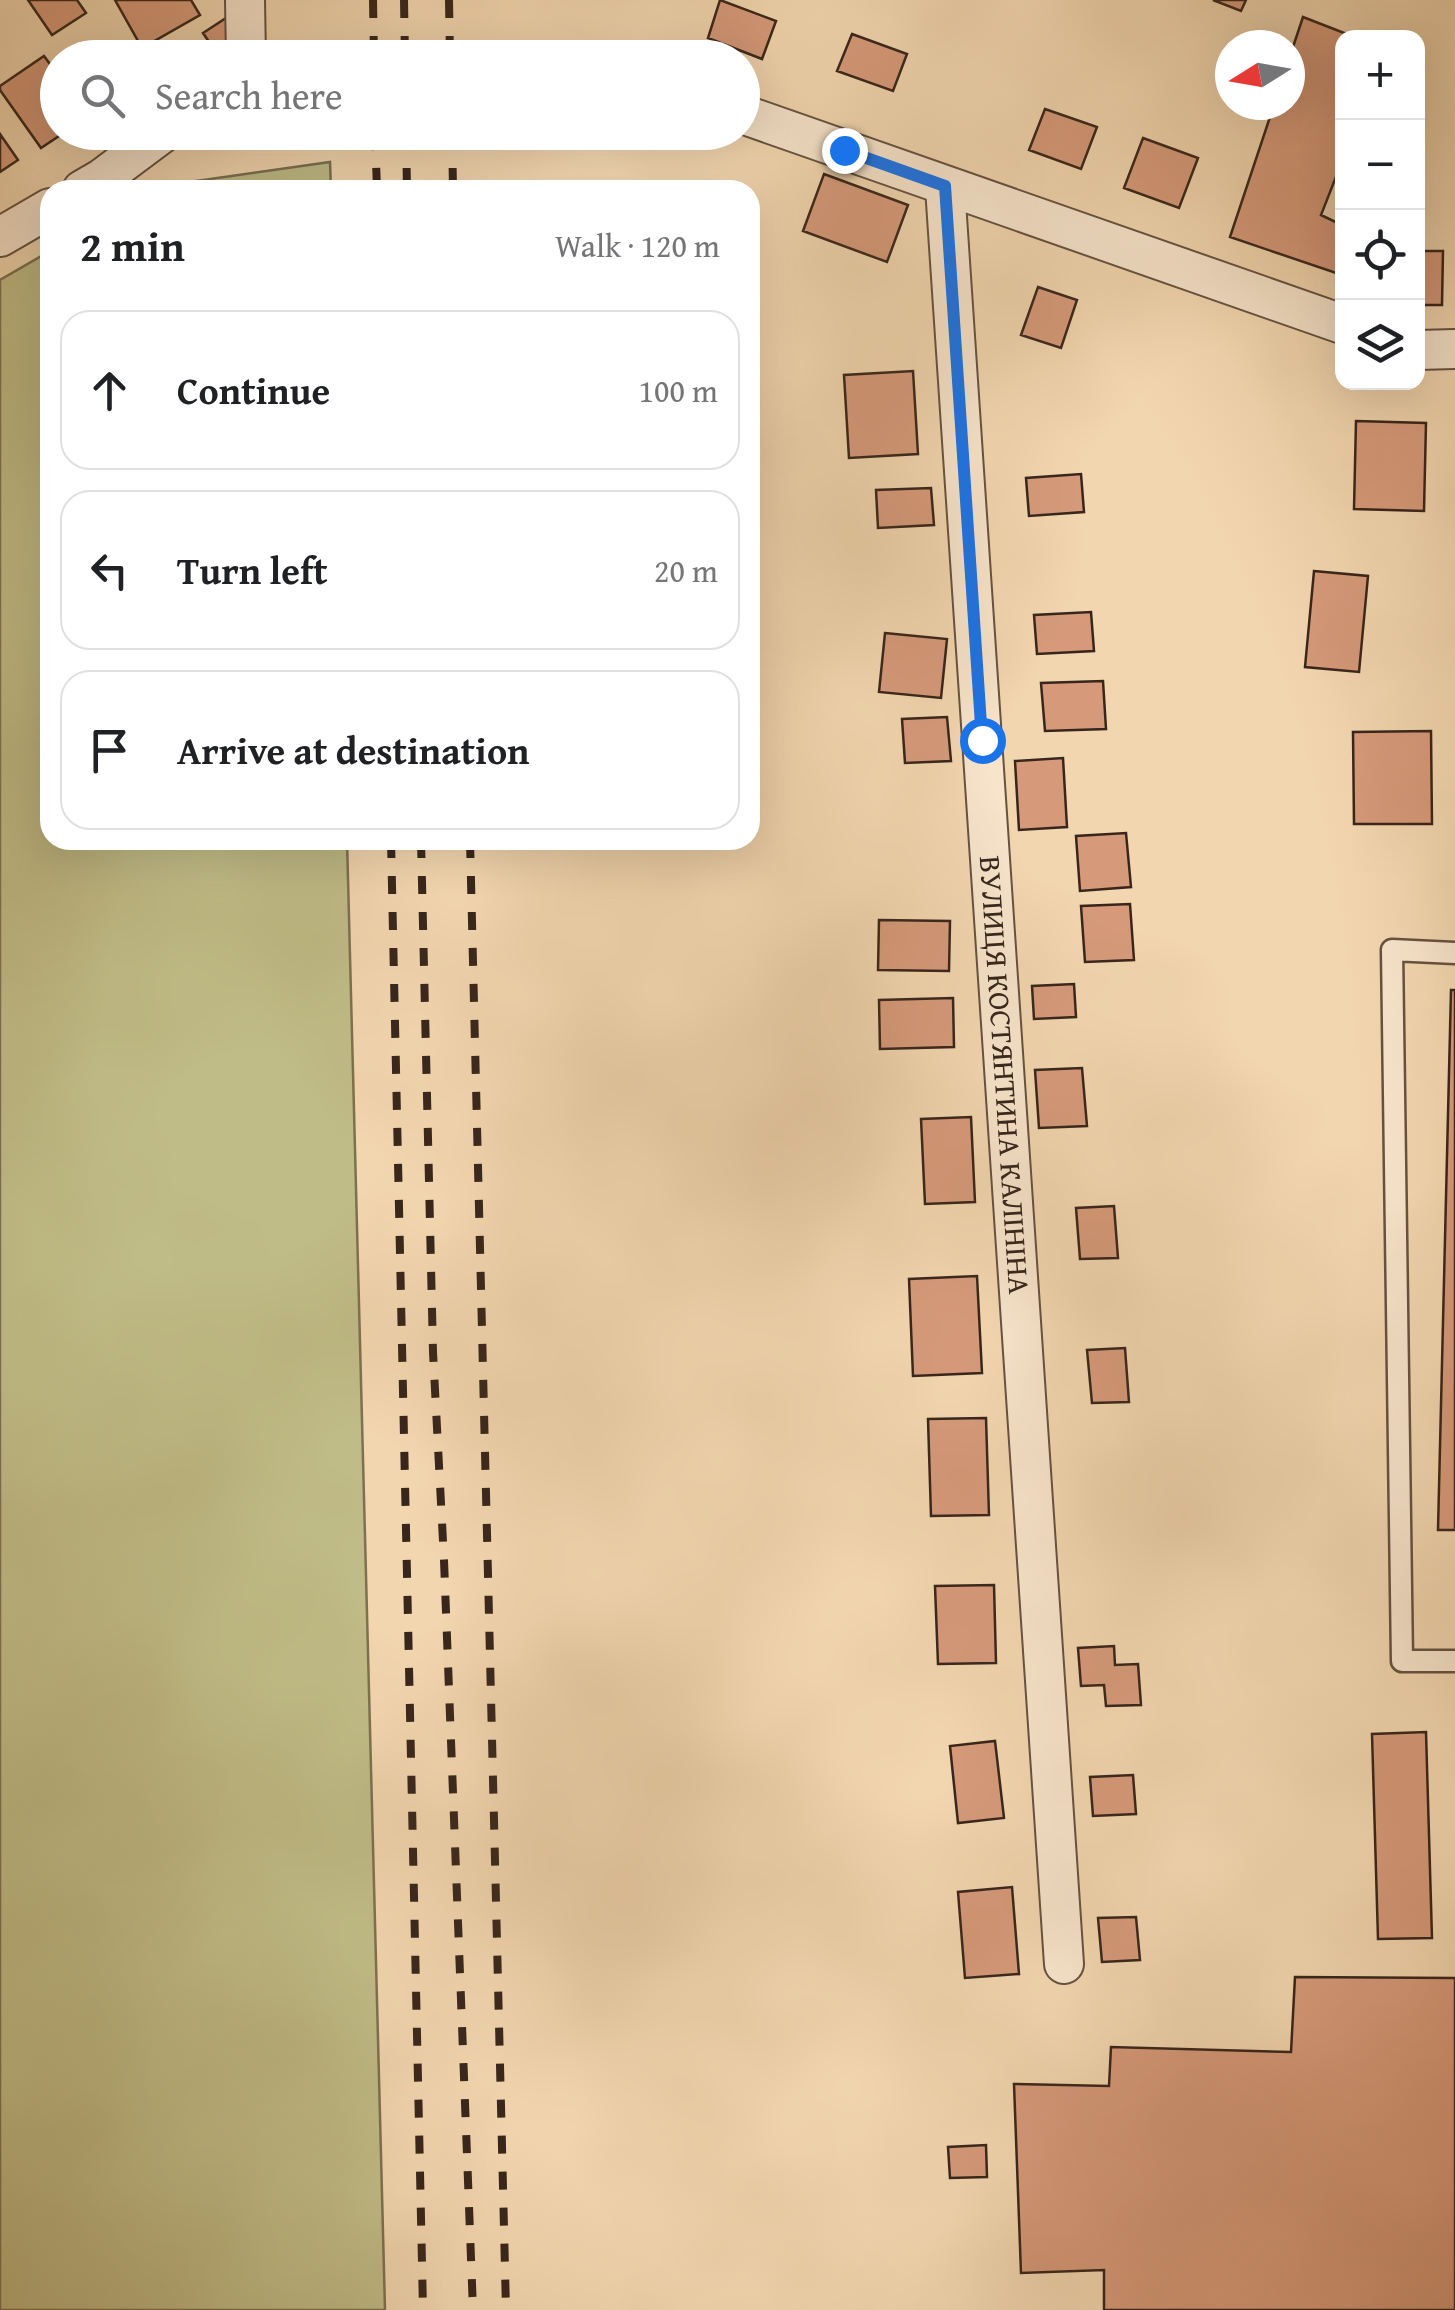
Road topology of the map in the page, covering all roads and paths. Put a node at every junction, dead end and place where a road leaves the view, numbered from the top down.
1 (245, 0) edge
2 (246, 40) edge
3 (760, 120) edge
4 (140, 150) edge
5 (99, 180) edge
6 (945, 186) junction
7 (40, 214) edge
8 (0, 237) edge
9 (1335, 322) edge
10 (1455, 349) edge
11 (1425, 350) edge
12 (1455, 953) edge
13 (1455, 1661) edge
14 (1064, 1964) dead end

1 - 2 street
3 - 6 street
4 - 5 street
6 - 9 street
6 - 14 street, ВУЛИЦЯ КОСТЯНТИНА КАЛІНІНА
7 - 8 street
10 - 11 street
12 - 13 lane

